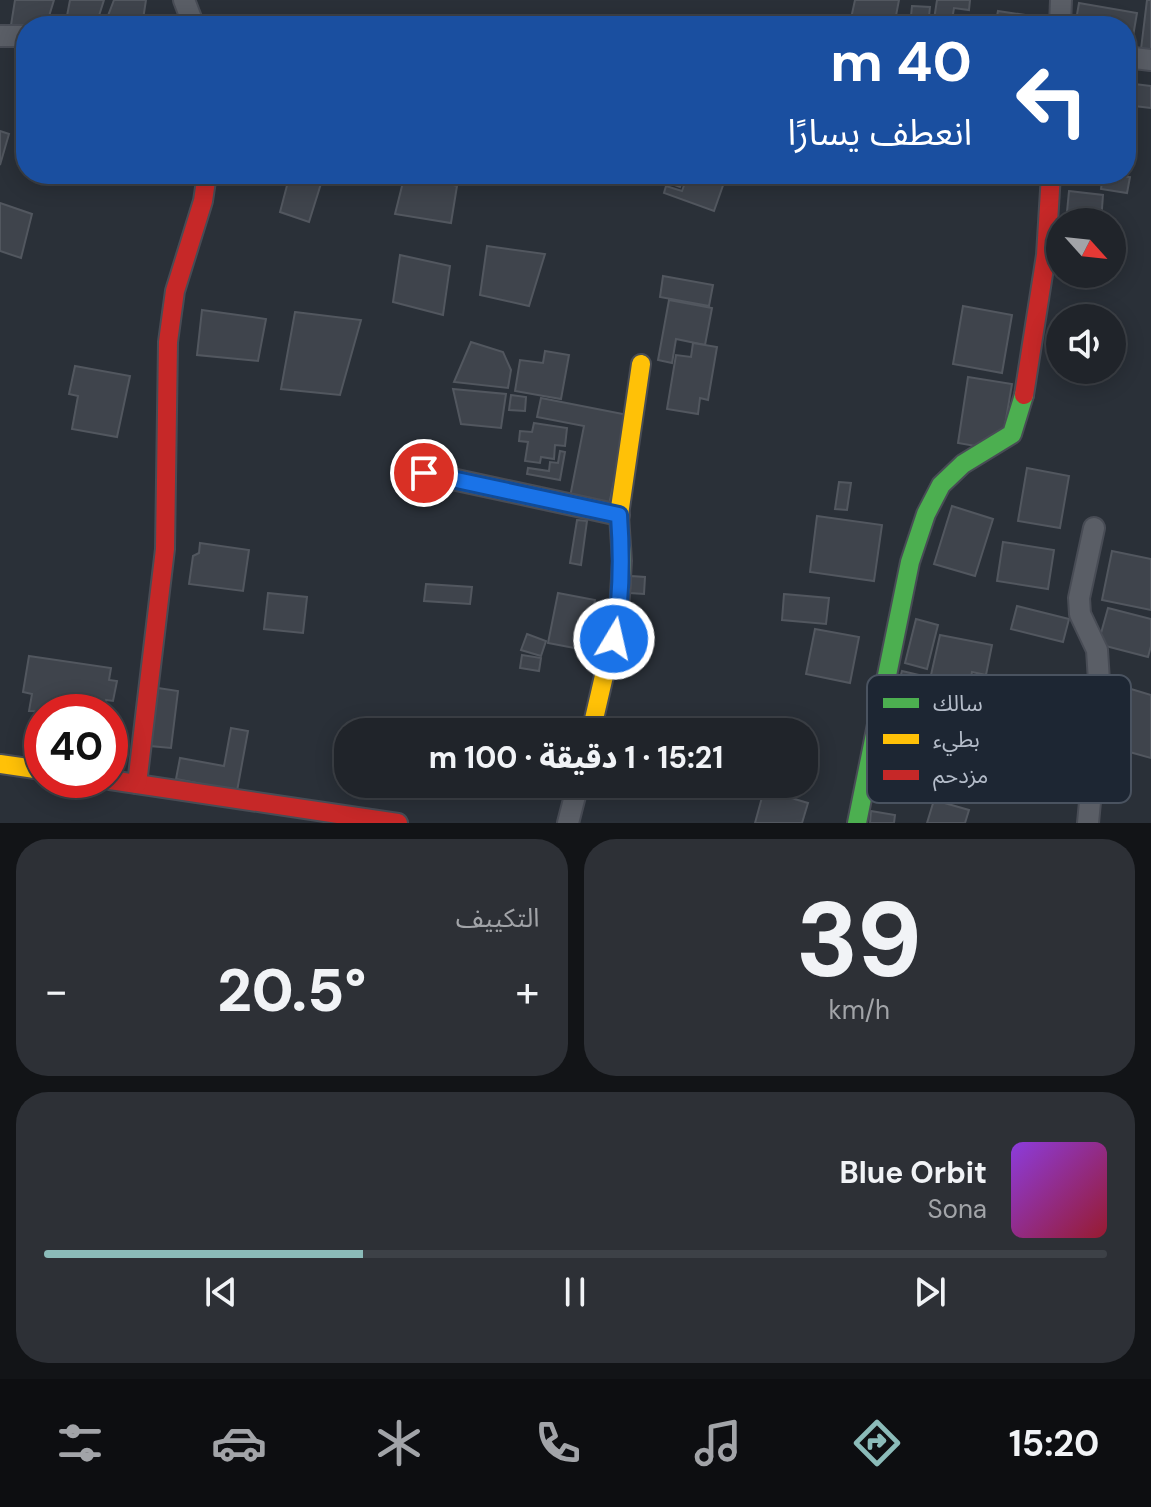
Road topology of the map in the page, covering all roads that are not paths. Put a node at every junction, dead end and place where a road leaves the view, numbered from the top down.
1 (206, 184) edge
2 (1050, 184) edge
3 (641, 364) dead end
4 (424, 473) dead end
5 (619, 515) junction
6 (1094, 528) dead end
7 (887, 675) edge
8 (1099, 675) edge
9 (594, 718) edge
10 (0, 764) edge
11 (24, 767) edge
12 (867, 774) edge
13 (128, 783) edge
14 (137, 784) junction
15 (574, 798) edge
16 (1090, 803) edge
17 (398, 823) edge
18 (568, 823) edge
19 (857, 823) edge
20 (1088, 823) edge

1 - 14 street
2 - 7 street
3 - 5 street
4 - 5 street
5 - 9 street
6 - 8 street
10 - 11 street
12 - 19 street
13 - 14 street
14 - 17 street
15 - 18 street
16 - 20 street

